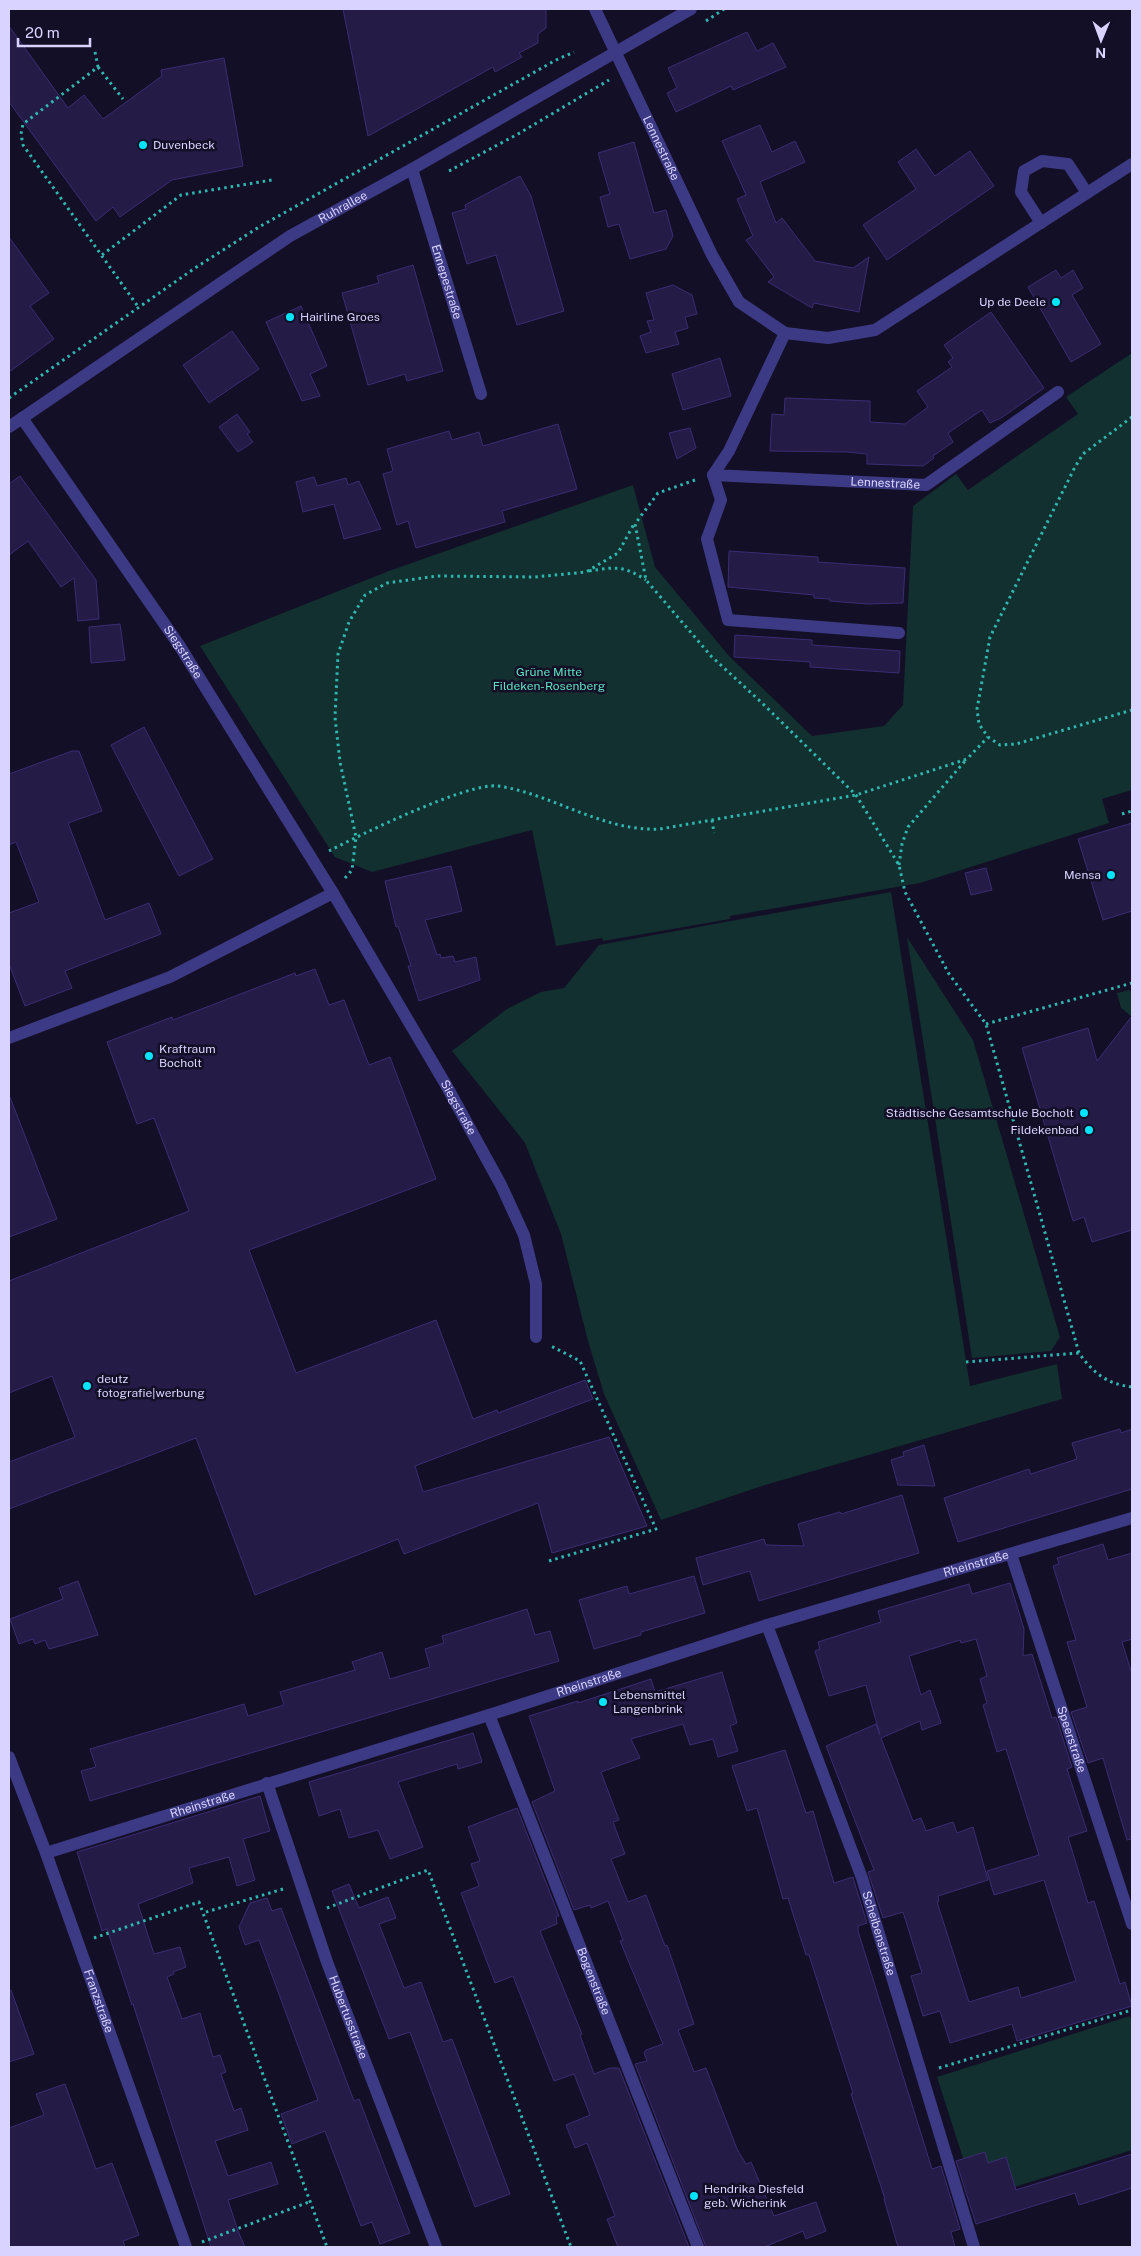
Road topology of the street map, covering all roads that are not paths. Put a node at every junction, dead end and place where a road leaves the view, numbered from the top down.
1 (595, 9) edge
2 (691, 9) edge
3 (614, 52) junction
4 (1132, 164) edge
5 (412, 169) junction
6 (1087, 193) junction
7 (1041, 223) junction
8 (785, 333) junction
9 (1058, 392) dead end
10 (481, 394) dead end
11 (22, 418) junction
12 (9, 427) edge
13 (713, 475) junction
14 (899, 633) dead end
15 (333, 893) junction
16 (9, 1038) edge
17 (536, 1337) road end
18 (1132, 1518) edge
19 (1011, 1554) junction
20 (767, 1625) junction
21 (489, 1716) junction
22 (9, 1756) edge
23 (267, 1783) junction
24 (46, 1853) junction
25 (1132, 1924) edge
26 (192, 2246) edge
27 (436, 2247) edge
28 (698, 2247) edge
29 (974, 2247) edge

1 - 3 street, Lennestraße
2 - 3 street, Ruhrallee
3 - 5 street, Ruhrallee
3 - 8 street, Lennestraße
4 - 6 street, Lennestraße
5 - 10 street, Ennepestraße
5 - 11 street, Ruhrallee
6 - 7 street, Lennestraße
6 - 7 street
7 - 8 street, Lennestraße
8 - 13 street
9 - 13 street, Lennestraße
11 - 12 street, Ruhrallee
11 - 15 street, Siegstraße
13 - 14 street
15 - 16 street
15 - 17 street, Siegstraße
18 - 19 street, Rheinstraße
19 - 20 street, Rheinstraße
19 - 25 street, Speerstraße
20 - 21 street, Rheinstraße
20 - 29 street, Scheibenstraße
21 - 23 street, Rheinstraße
21 - 28 street, Bogenstraße
22 - 24 street, Franzstraße
23 - 24 street, Rheinstraße
23 - 27 street, Hubertusstraße
24 - 26 street, Franzstraße

